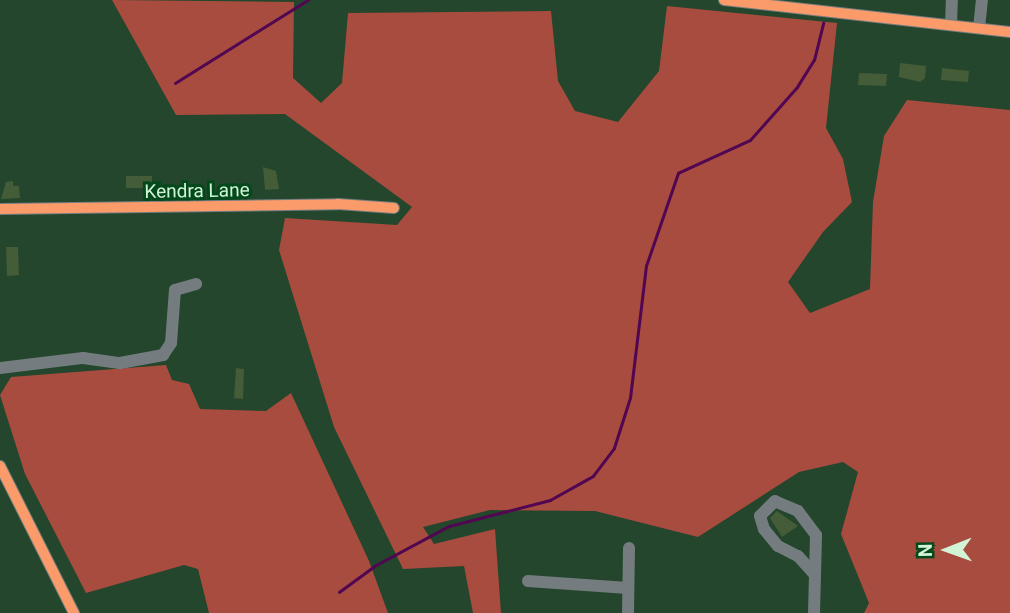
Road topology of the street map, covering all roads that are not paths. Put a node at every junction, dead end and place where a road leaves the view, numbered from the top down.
1 (724, 0) edge
2 (952, 0) edge
3 (982, 0) edge
4 (749, 1) edge
5 (951, 25) junction
6 (979, 28) junction
7 (1010, 32) edge
8 (394, 208) dead end
9 (0, 209) edge
10 (196, 284) dead end
11 (0, 368) edge
12 (0, 466) edge
13 (629, 548) dead end
14 (817, 549) junction
15 (798, 556) junction
16 (814, 575) junction
17 (528, 581) dead end
18 (628, 589) junction
19 (75, 613) edge
20 (628, 613) edge
21 (814, 613) edge

1 - 4 street
2 - 5 street
3 - 6 street
4 - 5 street
5 - 6 street
6 - 7 street
8 - 9 street, Kendra Lane
10 - 11 street
12 - 19 street
13 - 18 street
14 - 15 street
14 - 15 street
14 - 16 street
15 - 16 street
16 - 21 street
17 - 18 street
18 - 20 street

